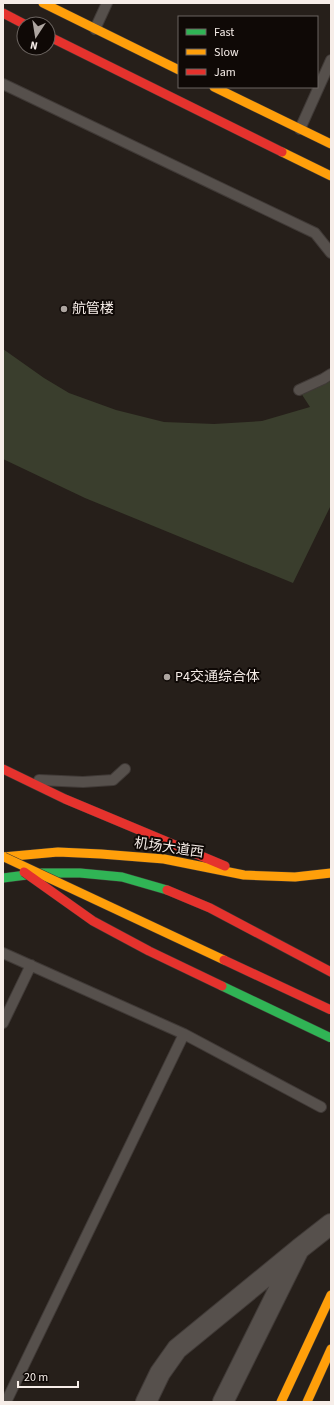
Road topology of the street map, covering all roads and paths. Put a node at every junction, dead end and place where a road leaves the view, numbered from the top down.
1 (43, 3) edge
2 (107, 3) edge
3 (3, 13) edge
4 (16, 20) edge
5 (95, 29) junction
6 (56, 40) edge
7 (331, 60) edge
8 (178, 70) edge
9 (3, 84) edge
10 (216, 88) edge
11 (300, 129) junction
12 (331, 144) edge
13 (331, 176) edge
14 (331, 253) edge
15 (331, 374) edge
16 (299, 390) dead end
17 (3, 769) edge
18 (125, 769) dead end
19 (23, 779) junction
20 (3, 857) edge
21 (331, 873) edge
22 (244, 875) junction
23 (3, 878) edge
24 (3, 953) edge
25 (31, 966) junction
26 (331, 972) edge
27 (331, 1010) edge
28 (3, 1023) edge
29 (184, 1034) junction
30 (331, 1038) edge
31 (321, 1107) dead end
32 (331, 1224) edge
33 (299, 1249) junction
34 (331, 1295) edge
35 (331, 1349) edge
36 (6, 1402) edge
37 (146, 1402) edge
38 (224, 1402) edge
39 (281, 1402) edge
40 (307, 1402) edge

1 - 5 main road
2 - 5 lane
3 - 4 main road
5 - 8 main road
6 - 13 main road
7 - 11 lane
9 - 14 lane
10 - 11 main road
11 - 12 main road
15 - 16 lane
17 - 19 main road
18 - 19 lane
19 - 22 main road
20 - 22 main road, 机场大道西
20 - 27 main road, bridge
20 - 30 main road, bridge
21 - 22 main road, 机场大道西
23 - 26 main road
24 - 25 lane
25 - 28 lane
25 - 29 lane
29 - 31 lane
29 - 36 lane
32 - 33 street
33 - 37 street
33 - 38 street
34 - 39 main road
35 - 40 main road

